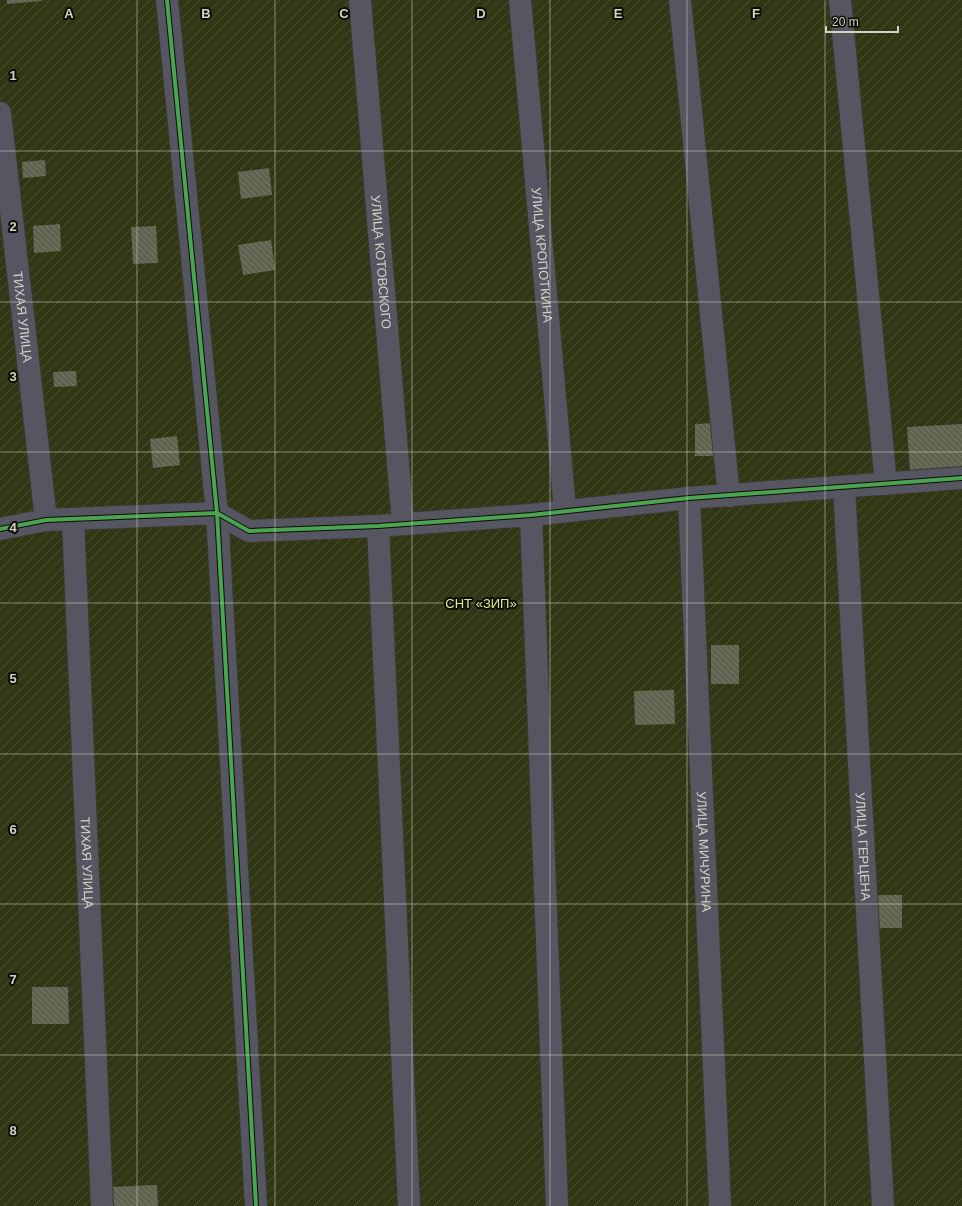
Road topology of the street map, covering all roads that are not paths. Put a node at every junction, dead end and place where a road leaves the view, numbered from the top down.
1 (167, 0) edge
2 (360, 0) edge
3 (520, 0) edge
4 (680, 0) edge
5 (840, 0) edge
6 (0, 113) edge
7 (962, 478) edge
8 (886, 484) junction
9 (844, 487) junction
10 (729, 496) junction
11 (689, 498) junction
12 (565, 510) junction
13 (217, 513) junction
14 (531, 515) junction
15 (73, 519) junction
16 (46, 520) junction
17 (403, 524) junction
18 (378, 526) junction
19 (0, 529) edge
20 (102, 1206) edge
21 (256, 1206) edge
22 (409, 1206) edge
23 (557, 1206) edge
24 (720, 1206) edge
25 (883, 1206) edge

1 - 13 street
2 - 17 street, УЛИЦА КОТОВСКОГО
3 - 12 street, УЛИЦА КРОПОТКИНА
4 - 10 street
5 - 8 street
6 - 16 street, ТИХАЯ УЛИЦА
7 - 8 street
8 - 9 street
9 - 10 street
9 - 25 street, УЛИЦА ГЕРЦЕНА
10 - 11 street
11 - 12 street
11 - 24 street, УЛИЦА МИЧУРИНА
12 - 14 street
13 - 15 street
13 - 18 street
13 - 21 street
14 - 17 street
14 - 23 street
15 - 16 street
15 - 20 street, ТИХАЯ УЛИЦА
16 - 19 street
17 - 18 street
18 - 22 street

